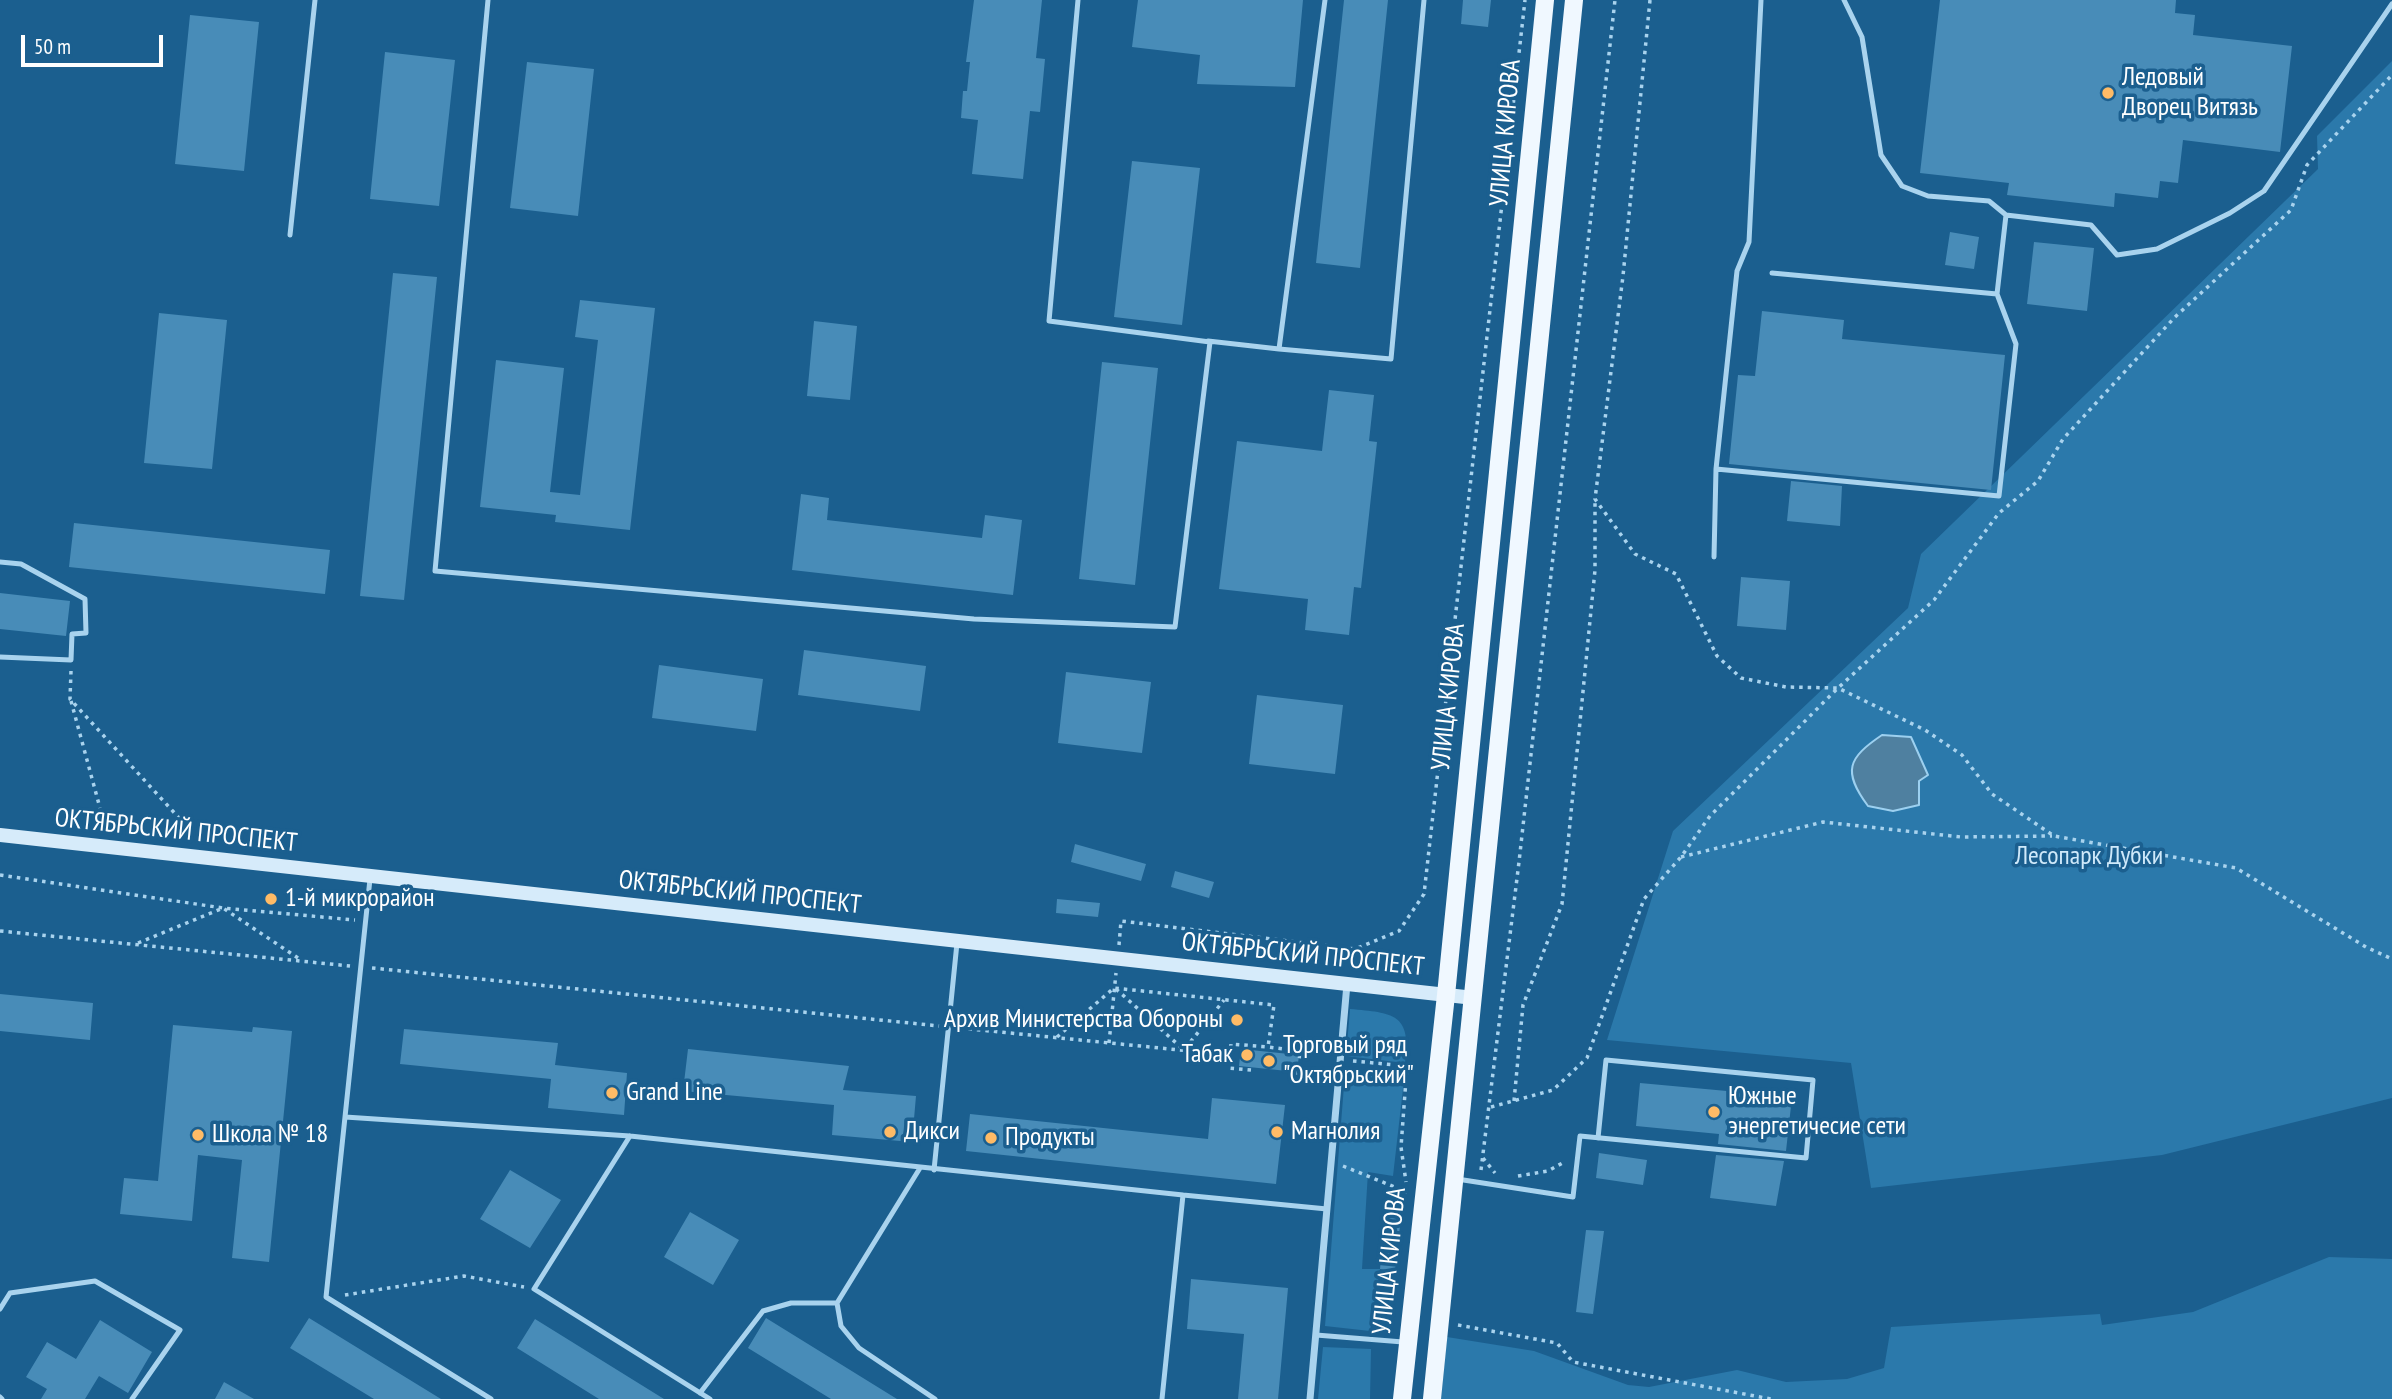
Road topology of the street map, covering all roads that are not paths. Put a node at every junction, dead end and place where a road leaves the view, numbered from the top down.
1 (315, 0) edge
2 (488, 0) edge
3 (1078, 0) edge
4 (1325, 0) edge
5 (1424, 0) edge
6 (1545, 0) edge
7 (1574, 0) edge
8 (1761, 0) edge
9 (1844, 0) edge
10 (2392, 4) edge
11 (2006, 215) junction
12 (290, 235) dead end
13 (1772, 273) dead end
14 (1997, 294) junction
15 (1201, 341) junction
16 (1279, 349) junction
17 (1716, 468) junction
18 (1714, 557) dead end
19 (0, 562) edge
20 (0, 657) edge
21 (0, 835) edge
22 (370, 877) junction
23 (957, 942) junction
24 (1347, 984) junction
25 (1446, 995) junction
26 (1474, 998) junction
27 (345, 1117) junction
28 (630, 1136) junction
29 (1598, 1138) junction
30 (920, 1168) junction
31 (934, 1170) junction
32 (1456, 1178) junction
33 (1183, 1195) junction
34 (1327, 1209) junction
35 (837, 1303) junction
36 (0, 1309) edge
37 (1316, 1335) junction
38 (1408, 1342) junction
39 (700, 1392) junction
40 (132, 1399) edge
41 (491, 1399) edge
42 (710, 1399) edge
43 (935, 1399) edge
44 (1162, 1399) edge
45 (1310, 1399) edge
46 (1402, 1399) edge
47 (1432, 1399) edge

1 - 12 lane
2 - 15 lane
3 - 15 lane
4 - 16 lane
5 - 16 lane
6 - 25 main road, УЛИЦА КИРОВА
7 - 26 main road, УЛИЦА КИРОВА
8 - 17 lane
9 - 11 lane
10 - 11 lane
11 - 14 lane
13 - 14 lane
14 - 17 lane
15 - 16 lane
17 - 18 lane
19 - 20 lane
21 - 22 main road, ОКТЯБРЬСКИЙ ПРОСПЕКТ
22 - 23 main road, ОКТЯБРЬСКИЙ ПРОСПЕКТ
22 - 27 lane
23 - 24 main road, ОКТЯБРЬСКИЙ ПРОСПЕКТ
23 - 31 lane
24 - 25 main road, ОКТЯБРЬСКИЙ ПРОСПЕКТ
24 - 34 street
25 - 26 main road, ОКТЯБРЬСКИЙ ПРОСПЕКТ
25 - 38 main road, УЛИЦА КИРОВА
26 - 32 main road, УЛИЦА КИРОВА
27 - 28 lane
27 - 41 lane
28 - 30 lane
28 - 39 lane
29 - 29 lane
29 - 32 lane
30 - 31 lane
30 - 35 lane
31 - 33 lane
32 - 47 main road, УЛИЦА КИРОВА
33 - 34 lane
33 - 44 lane
34 - 37 street
35 - 39 lane
35 - 43 lane
36 - 40 lane
37 - 38 lane
37 - 45 street
38 - 46 main road, УЛИЦА КИРОВА
39 - 42 lane

